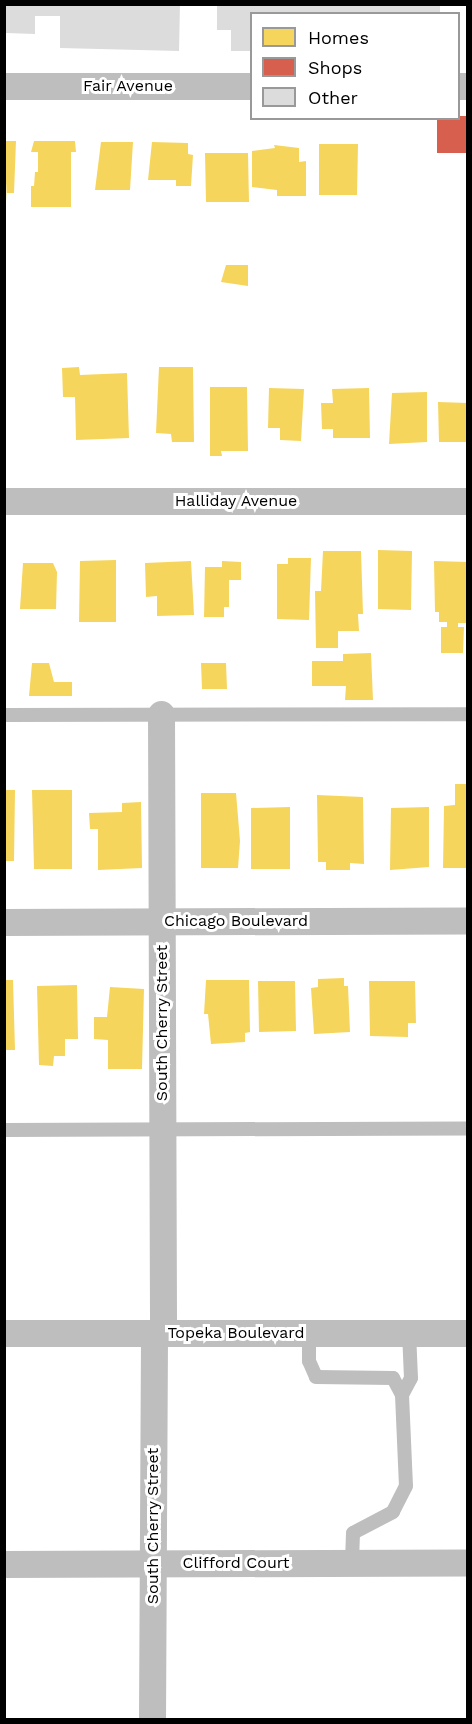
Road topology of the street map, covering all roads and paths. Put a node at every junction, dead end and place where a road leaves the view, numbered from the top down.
1 (4, 86) edge
2 (250, 86) edge
3 (4, 501) edge
4 (468, 501) edge
5 (161, 714) junction
6 (468, 714) edge
7 (4, 715) edge
8 (468, 920) edge
9 (161, 921) junction
10 (4, 922) edge
11 (468, 1128) edge
12 (4, 1130) edge
13 (162, 1130) junction
14 (4, 1333) edge
15 (159, 1333) junction
16 (309, 1333) junction
17 (409, 1333) junction
18 (468, 1333) edge
19 (402, 1395) junction
20 (468, 1562) edge
21 (352, 1563) junction
22 (4, 1564) edge
23 (153, 1564) junction
24 (152, 1719) edge

1 - 2 street, Fair Avenue
3 - 4 street, Halliday Avenue
5 - 6 lane
5 - 7 lane
5 - 9 street, South Cherry Street
8 - 9 street, Chicago Boulevard
9 - 10 street, Chicago Boulevard
9 - 13 street, South Cherry Street
11 - 13 lane
12 - 13 lane
13 - 15 street, South Cherry Street
14 - 15 street, Topeka Boulevard
15 - 16 street, Topeka Boulevard
15 - 23 street, South Cherry Street
16 - 17 street, Topeka Boulevard
16 - 19 lane
17 - 18 street, Topeka Boulevard
17 - 19 lane
19 - 21 lane
20 - 21 street, Clifford Court
21 - 23 street, Clifford Court
22 - 23 street, Clifford Court
23 - 24 street, South Cherry Street

